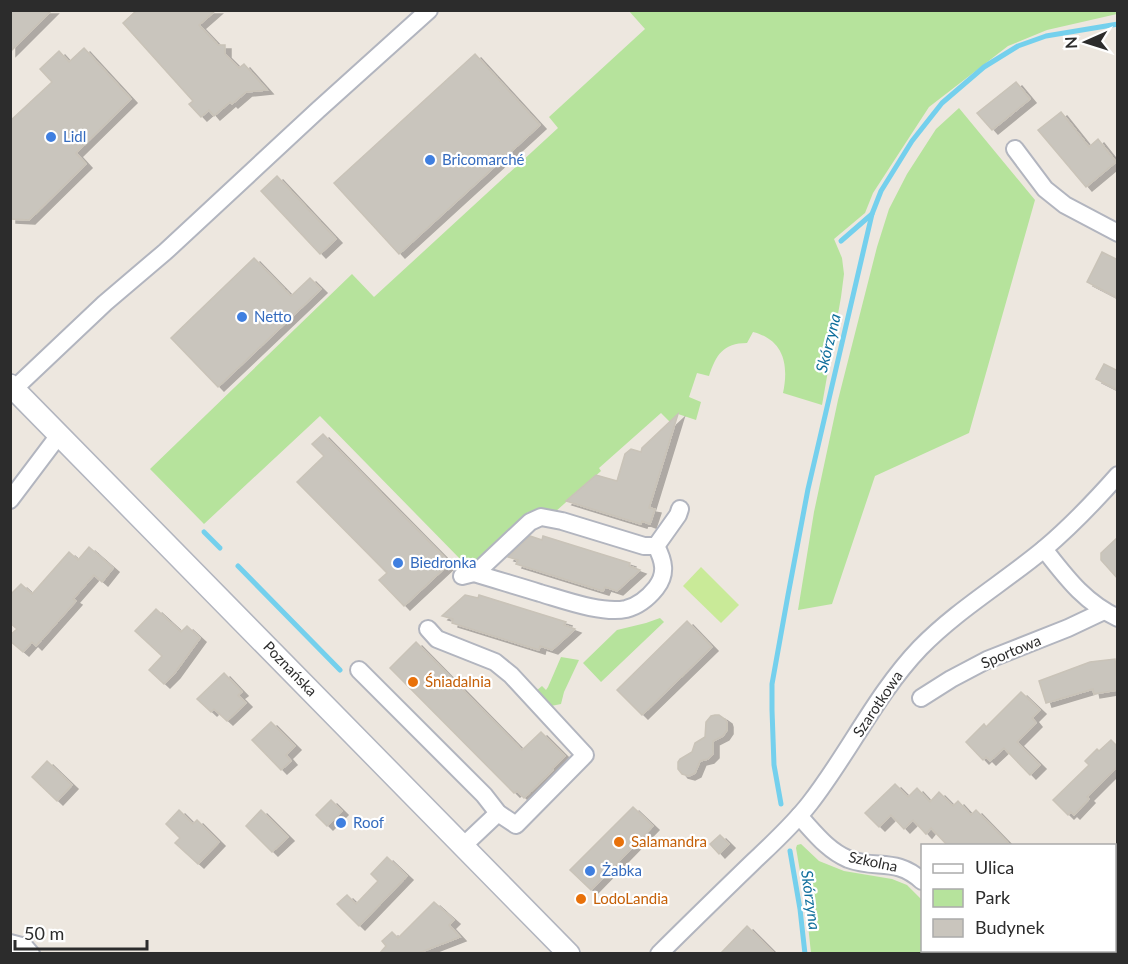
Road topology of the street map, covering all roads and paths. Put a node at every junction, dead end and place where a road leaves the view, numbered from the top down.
1 (429, 10) edge
2 (1015, 149) dead end
3 (1118, 233) edge
4 (12, 387) edge
5 (59, 435) junction
6 (1118, 475) edge
7 (10, 500) edge
8 (680, 509) dead end
9 (656, 546) junction
10 (1044, 549) junction
11 (1111, 614) edge
12 (428, 629) dead end
13 (359, 670) dead end
14 (921, 698) dead end
15 (498, 813) junction
16 (799, 816) junction
17 (463, 846) junction
18 (921, 880) edge
19 (10, 943) edge
20 (31, 954) edge
21 (569, 954) edge
22 (659, 954) edge

1 - 4 street
2 - 3 street
4 - 5 street, Poznańska
5 - 7 street
5 - 17 street, Poznańska
6 - 10 street, Szarotkowa
8 - 9 street
9 - 9 street
10 - 11 street, Sportowa
10 - 16 street, Szarotkowa
11 - 14 street, Sportowa
12 - 15 street
13 - 15 street
15 - 17 street
16 - 18 street, Szkolna
16 - 22 street, Szarotkowa
17 - 21 street, Poznańska
19 - 20 street

